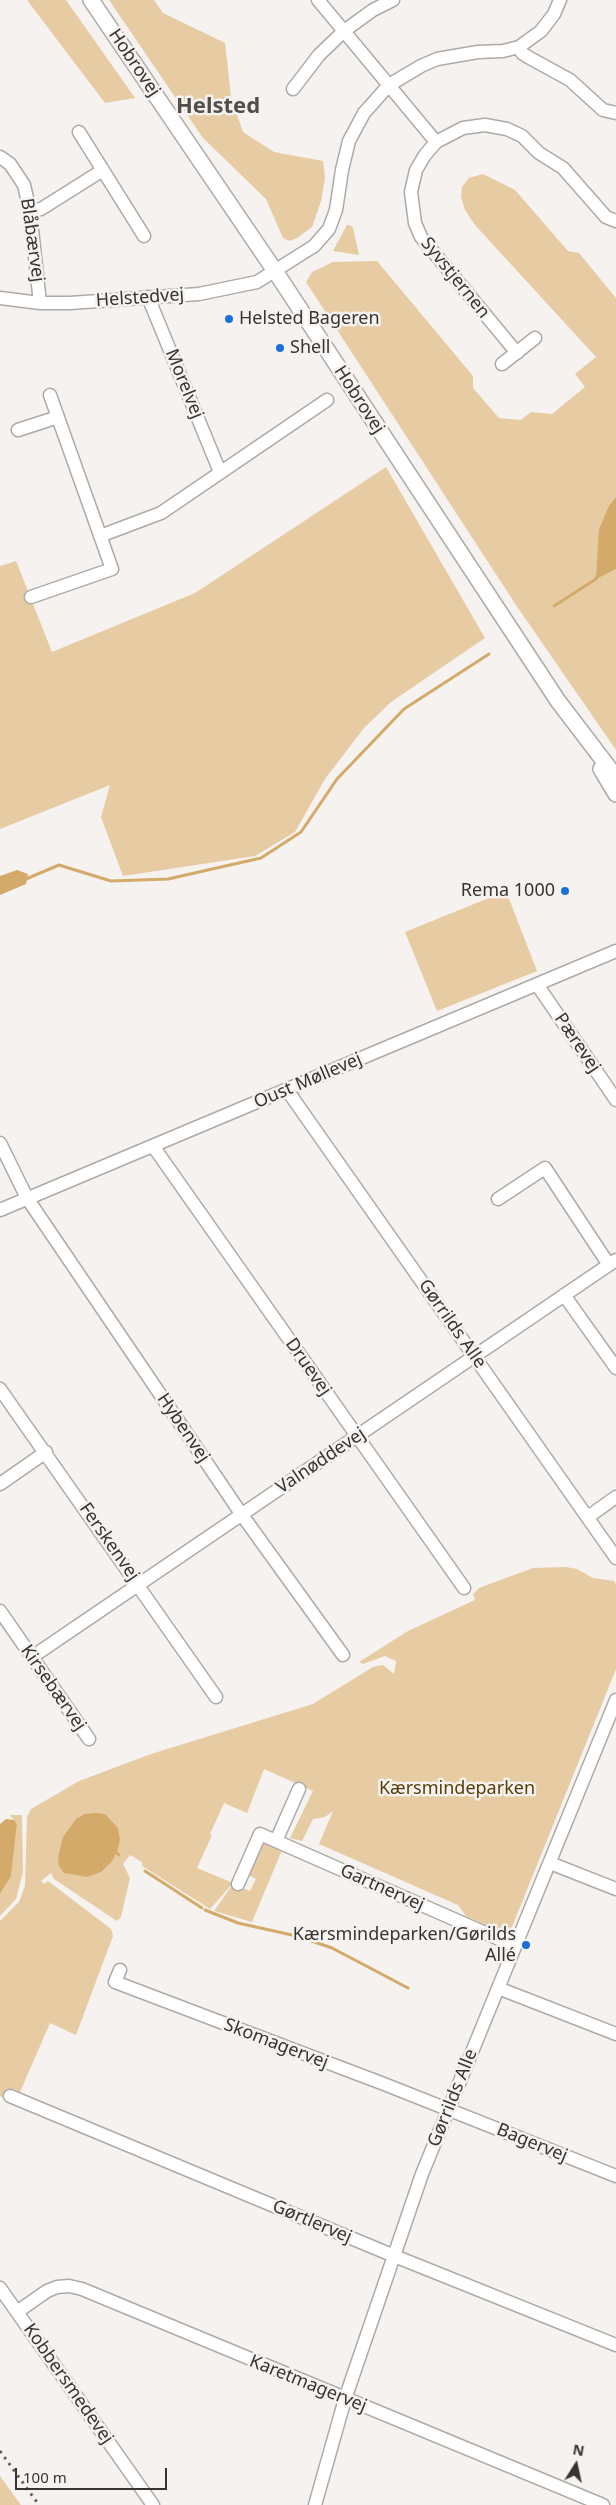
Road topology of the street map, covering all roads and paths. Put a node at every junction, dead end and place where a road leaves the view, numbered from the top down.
1 (91, 0) edge
2 (318, 0) edge
3 (393, 0) edge
4 (560, 0) edge
5 (344, 31) junction
6 (519, 46) junction
7 (389, 85) junction
8 (293, 90) dead end
9 (616, 113) edge
10 (79, 132) dead end
11 (436, 142) junction
12 (0, 158) edge
13 (103, 170) junction
14 (30, 211) junction
15 (616, 222) edge
16 (144, 236) dead end
17 (276, 271) junction
18 (148, 297) junction
19 (0, 298) edge
20 (40, 303) junction
21 (535, 338) dead end
22 (517, 353) junction
23 (502, 364) dead end
24 (50, 395) dead end
25 (327, 400) dead end
26 (58, 417) junction
27 (18, 430) dead end
28 (220, 472) junction
29 (100, 536) junction
30 (31, 597) dead end
31 (575, 725) junction
32 (616, 777) edge
33 (616, 794) edge
34 (616, 951) edge
35 (538, 986) junction
36 (287, 1090) junction
37 (616, 1100) edge
38 (0, 1143) edge
39 (153, 1146) junction
40 (27, 1198) junction
41 (498, 1199) dead end
42 (0, 1210) edge
43 (612, 1262) edge
44 (564, 1295) junction
45 (475, 1357) junction
46 (616, 1368) edge
47 (0, 1389) edge
48 (357, 1437) junction
49 (46, 1452) junction
50 (0, 1484) edge
51 (616, 1497) edge
52 (242, 1515) junction
53 (588, 1517) junction
54 (616, 1558) edge
55 (139, 1585) junction
56 (464, 1588) dead end
57 (0, 1611) edge
58 (343, 1655) dead end
59 (32, 1657) junction
60 (216, 1697) dead end
61 (616, 1700) edge
62 (89, 1739) dead end
63 (299, 1789) dead end
64 (276, 1841) junction
65 (550, 1863) junction
66 (238, 1884) dead end
67 (616, 1889) edge
68 (515, 1946) junction
69 (120, 1970) dead end
70 (498, 1988) junction
71 (616, 2034) edge
72 (10, 2096) dead end
73 (449, 2110) junction
74 (616, 2176) edge
75 (394, 2256) junction
76 (0, 2288) edge
77 (17, 2312) junction
78 (616, 2345) edge
79 (345, 2399) junction
80 (153, 2505) edge
81 (315, 2505) edge
82 (603, 2505) edge

1 - 17 main road, Hobrovej
2 - 5 street
3 - 5 street
4 - 6 street
5 - 7 street
5 - 8 street
6 - 7 street, Helstedvej
6 - 9 street
7 - 11 street
7 - 17 street, Helstedvej
10 - 13 street
11 - 15 street, Syvstjernen
11 - 22 street, Syvstjernen
12 - 14 street, Blåbærvej
13 - 14 street
13 - 16 street
14 - 20 street, Blåbærvej
17 - 18 street, Helstedvej
17 - 31 main road, Hobrovej
18 - 20 street, Helstedvej
18 - 28 street, Morelvej
19 - 20 street, Helstedvej
21 - 22 street
22 - 23 street
24 - 26 street
25 - 28 street
26 - 27 street
26 - 29 street
28 - 29 street
29 - 30 street
31 - 32 main road, Hobrovej
31 - 33 main road, Hobrovej
34 - 35 street, Oust Møllevej
35 - 36 street, Oust Møllevej
35 - 37 street, Pærevej
36 - 39 street, Oust Møllevej
36 - 45 street, Gørrilds Alle
38 - 40 street, Hybenvej
39 - 40 street, Oust Møllevej
39 - 48 street, Druevej
40 - 42 street, Oust Møllevej
40 - 52 street, Hybenvej
41 - 43 street, Valnøddevej
43 - 44 street, Valnøddevej
44 - 45 street, Valnøddevej
44 - 46 street
45 - 48 street, Valnøddevej
45 - 53 street, Gørrilds Alle
47 - 49 street, Ferskenvej
48 - 52 street, Valnøddevej
48 - 56 street, Druevej
49 - 50 street
49 - 55 street, Ferskenvej
51 - 53 street
52 - 55 street, Valnøddevej
52 - 58 street, Hybenvej
53 - 54 street, Gørrilds Alle
55 - 59 street, Valnøddevej
55 - 60 street, Ferskenvej
57 - 59 street, Kirsebærvej
59 - 62 street, Kirsebærvej
61 - 65 street, Gørrilds Alle
63 - 64 street
64 - 66 street, Gartnervej
64 - 68 street, Gartnervej
65 - 67 street
65 - 68 street, Gørrilds Alle
68 - 70 street, Gørrilds Alle
69 - 73 street, Skomagervej
70 - 71 street
70 - 73 street, Gørrilds Alle
72 - 75 street, Gørtlervej
73 - 74 street, Bagervej
73 - 75 street, Gørrilds Alle
75 - 78 street, Gørtlervej
75 - 79 street, Gørrilds Alle
76 - 77 street, Kobbersmedevej
77 - 79 street, Karetmagervej
77 - 80 street, Kobbersmedevej
79 - 81 street, Gørrilds Alle
79 - 82 street, Karetmagervej

